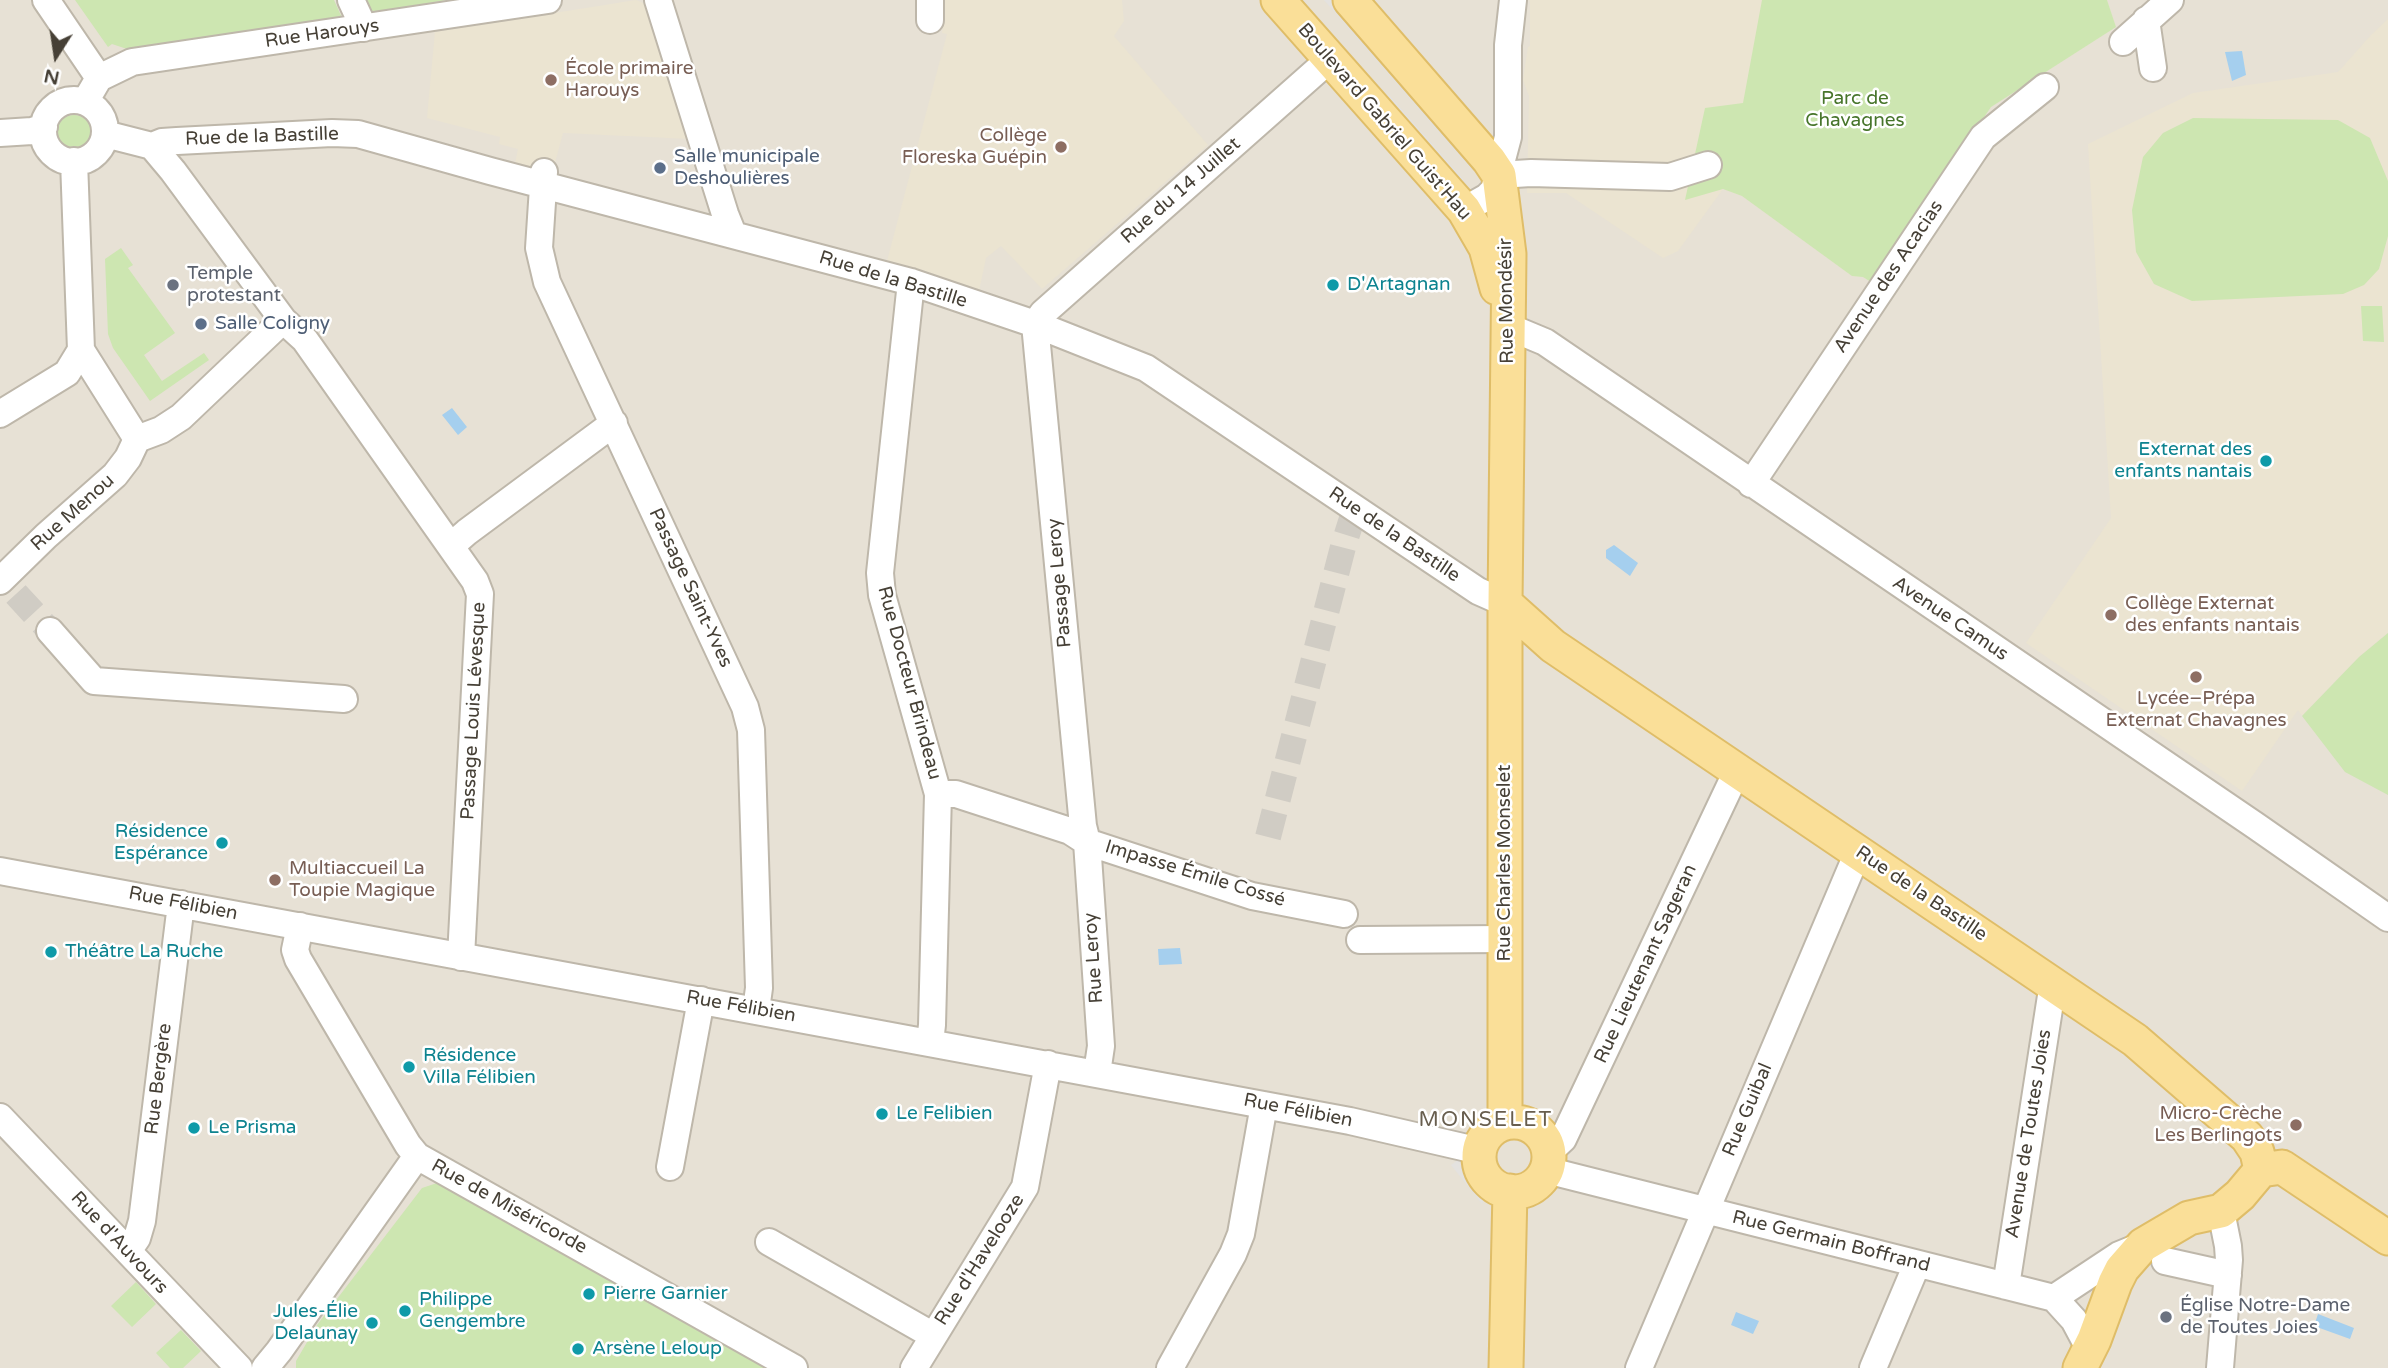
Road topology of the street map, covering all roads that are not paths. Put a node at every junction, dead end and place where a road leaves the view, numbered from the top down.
1 (47, 0) edge
2 (351, 0) edge
3 (548, 0) edge
4 (659, 0) edge
5 (1278, 0) edge
6 (1350, 0) edge
7 (1513, 0) edge
8 (2170, 0) edge
9 (2146, 20) junction
10 (364, 28) junction
11 (2123, 42) dead end
12 (1330, 59) junction
13 (2153, 68) dead end
14 (99, 78) junction
15 (2045, 87) dead end
16 (85, 102) junction
17 (44, 127) junction
18 (0, 133) edge
19 (105, 134) junction
20 (152, 146) junction
21 (74, 161) junction
22 (1708, 165) dead end
23 (1499, 175) junction
24 (544, 179) junction
25 (1464, 210) junction
26 (733, 234) junction
27 (911, 282) junction
28 (283, 320) junction
29 (1035, 324) junction
30 (1509, 327) junction
31 (81, 350) junction
32 (0, 414) edge
33 (614, 423) junction
34 (137, 439) junction
35 (1751, 484) junction
36 (451, 547) junction
37 (5, 585) edge
38 (1505, 603) junction
39 (50, 631) tunnel mouth
40 (1553, 646) junction
41 (1506, 662) junction
42 (344, 699) dead end
43 (1737, 771) junction
44 (938, 794) junction
45 (1087, 842) junction
46 (1858, 852) junction
47 (0, 871) edge
48 (181, 904) junction
49 (1344, 914) dead end
50 (2388, 918) edge
51 (300, 926) junction
52 (1505, 939) junction
53 (1360, 940) dead end
54 (461, 957) junction
55 (2053, 983) junction
56 (701, 1000) junction
57 (755, 1010) junction
58 (930, 1042) junction
59 (1048, 1064) junction
60 (1097, 1073) junction
61 (1264, 1105) junction
62 (0, 1117) edge
63 (1505, 1123) junction
64 (1480, 1151) junction
65 (417, 1156) junction
66 (1548, 1161) junction
67 (670, 1167) dead end
68 (2261, 1170) junction
69 (1510, 1191) junction
70 (1706, 1211) junction
71 (2221, 1211) junction
72 (2388, 1238) edge
73 (769, 1242) dead end
74 (128, 1251) junction
75 (2154, 1253) junction
76 (1917, 1264) junction
77 (2228, 1275) junction
78 (2006, 1286) junction
79 (2054, 1298) junction
80 (932, 1335) junction
81 (2085, 1359) edge
82 (239, 1368) edge
83 (265, 1368) edge
84 (794, 1368) edge
85 (914, 1368) edge
86 (1170, 1368) edge
87 (1506, 1368) edge
88 (1639, 1368) edge
89 (1872, 1368) edge
90 (2220, 1368) edge

1 - 14 street
2 - 10 street
3 - 10 street, Rue Harouys
4 - 26 street
5 - 12 main road, Boulevard Gabriel Guist'Hau
6 - 23 main road
7 - 23 street, Rue Mondésir
8 - 9 street
9 - 11 street
9 - 13 street
10 - 14 street, Rue Harouys
12 - 25 main road, Boulevard Gabriel Guist'Hau
12 - 29 street, Rue du 14 Juillet
14 - 16 street
15 - 35 street, Avenue des Acacias
16 - 17 street
16 - 19 street
17 - 18 street
17 - 21 street
19 - 20 street
19 - 21 street
20 - 24 street, Rue de la Bastille
20 - 28 street, Passage Louis Lévesque
21 - 31 street
22 - 23 street
23 - 25 street
23 - 30 main road, Rue Mondésir
24 - 26 street, Rue de la Bastille
24 - 33 street, Passage Saint-Yves
25 - 30 main road, Boulevard Gabriel Guist'Hau
26 - 27 street, Rue de la Bastille
27 - 29 street, Rue de la Bastille
27 - 44 street, Rue Docteur Brindeau
28 - 34 street
28 - 36 street, Passage Louis Lévesque
29 - 38 street, Rue de la Bastille
29 - 45 street, Passage Leroy
30 - 35 street, Avenue Camus
30 - 38 main road, Rue Mondésir
31 - 32 street
31 - 34 street
33 - 36 street
33 - 57 street, Passage Saint-Yves
34 - 37 street, Rue Menou
35 - 50 street, Avenue Camus
36 - 54 street, Passage Louis Lévesque
38 - 40 main road, Rue de la Bastille
38 - 41 main road, Rue Charles Monselet
39 - 42 street
40 - 41 main road
40 - 43 main road, Rue de la Bastille
41 - 52 main road, Rue Charles Monselet
43 - 46 main road, Rue de la Bastille
43 - 66 street, Rue Lieutenant Sageran
44 - 45 street, Impasse Émile Cossé
44 - 58 street, Rue Docteur Brindeau
45 - 49 street, Impasse Émile Cossé
45 - 60 street, Rue Leroy
46 - 55 main road, Rue de la Bastille
46 - 70 street, Rue Guibal
47 - 48 street, Rue Félibien
48 - 51 street, Rue Félibien
48 - 74 street, Rue Bergère
51 - 54 street, Rue Félibien
51 - 65 street, Rue de Miséricorde
52 - 53 street
52 - 63 main road, Rue Charles Monselet
54 - 56 street, Rue Félibien
55 - 68 main road, Rue de la Bastille
55 - 78 street, Avenue de Toutes Joies
56 - 57 street, Rue Félibien
56 - 67 street
57 - 58 street, Rue Félibien
58 - 59 street, Rue Félibien
59 - 60 street, Rue Félibien
59 - 80 street, Rue d'Havelooze
60 - 61 street, Rue Félibien
61 - 64 street, Rue Félibien
61 - 86 street
62 - 74 street, Rue d'Auvours
63 - 64 main road
63 - 66 main road
64 - 69 main road
65 - 83 street
65 - 84 street, Rue de Miséricorde
66 - 69 main road
66 - 70 street, Rue Germain Boffrand
68 - 71 main road
68 - 72 main road
69 - 87 main road
70 - 76 street, Rue Germain Boffrand
70 - 88 street, Rue Guibal
71 - 75 main road
71 - 77 street
73 - 80 street
74 - 82 street, Rue d'Auvours
75 - 77 street
75 - 79 street
75 - 81 main road
76 - 78 street, Rue Germain Boffrand
76 - 89 street
77 - 90 street
78 - 79 street, Rue Germain Boffrand
79 - 81 street
80 - 85 street, Rue d'Havelooze

